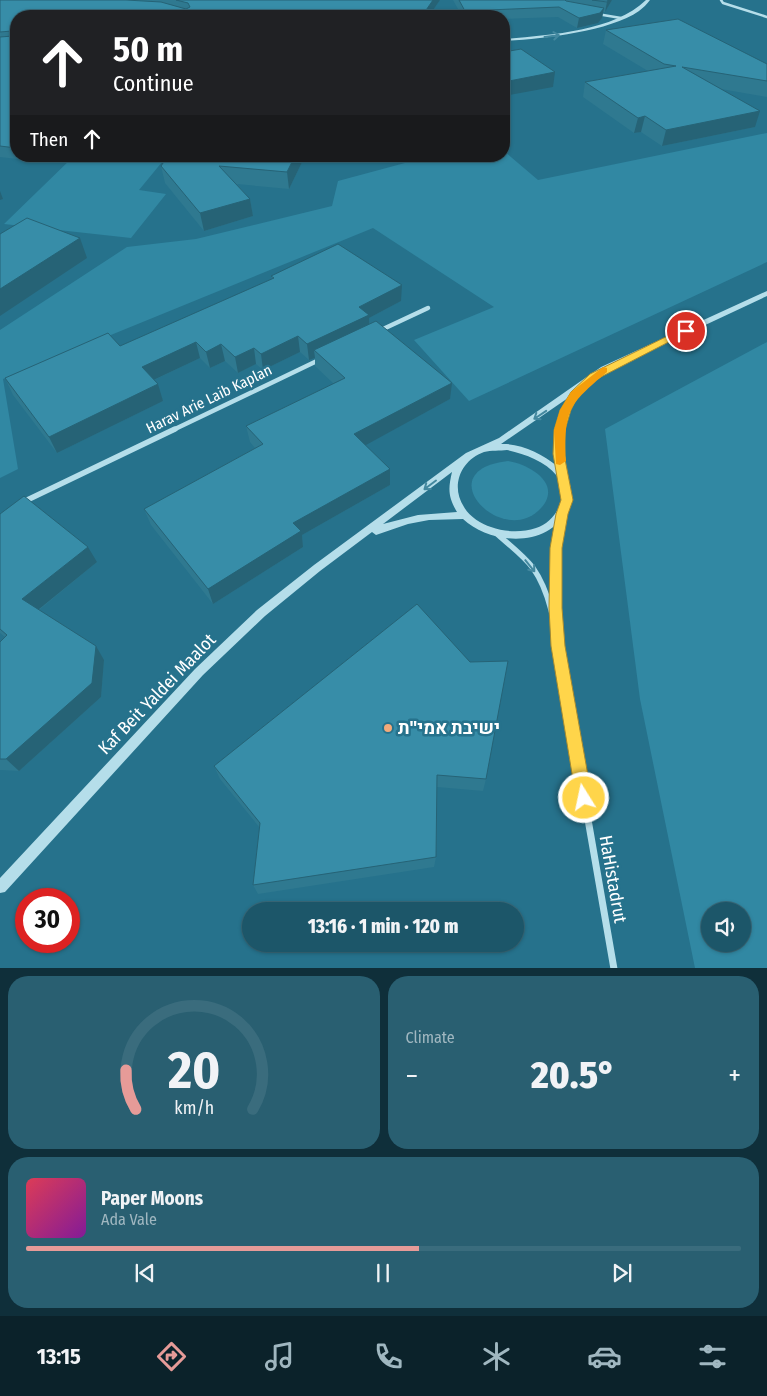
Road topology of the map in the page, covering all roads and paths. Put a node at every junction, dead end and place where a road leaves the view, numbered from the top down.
1 (648, 0) edge
2 (721, 0) edge
3 (593, 13) edge
4 (621, 18) junction
5 (767, 18) edge
6 (510, 39) edge
7 (767, 292) edge
8 (428, 308) dead end
9 (375, 333) edge
10 (321, 359) edge
11 (593, 376) junction
12 (485, 449) junction
13 (469, 456) junction
14 (565, 484) junction
15 (18, 505) edge
16 (562, 514) junction
17 (464, 515) junction
18 (495, 532) junction
19 (355, 542) junction
20 (558, 646) junction
21 (0, 887) edge
22 (614, 968) edge

1 - 4 street
2 - 5 street
3 - 4 street
6 -> 4 street
7 - 11 street
8 - 9 street
10 - 15 street, Harav Arie Laib Kaplan
11 -> 12 street
11 - 14 street
12 - 13 street
12 - 14 street
13 - 17 street
13 -> 19 street, Kaf Beit Yaldei Maalot
14 - 16 street
16 - 18 street
16 - 20 street, HaHistadrut
17 - 18 street
17 - 19 street, Kaf Beit Yaldei Maalot
18 -> 20 street, HaHistadrut
19 - 21 street, Kaf Beit Yaldei Maalot
20 - 22 street, HaHistadrut

